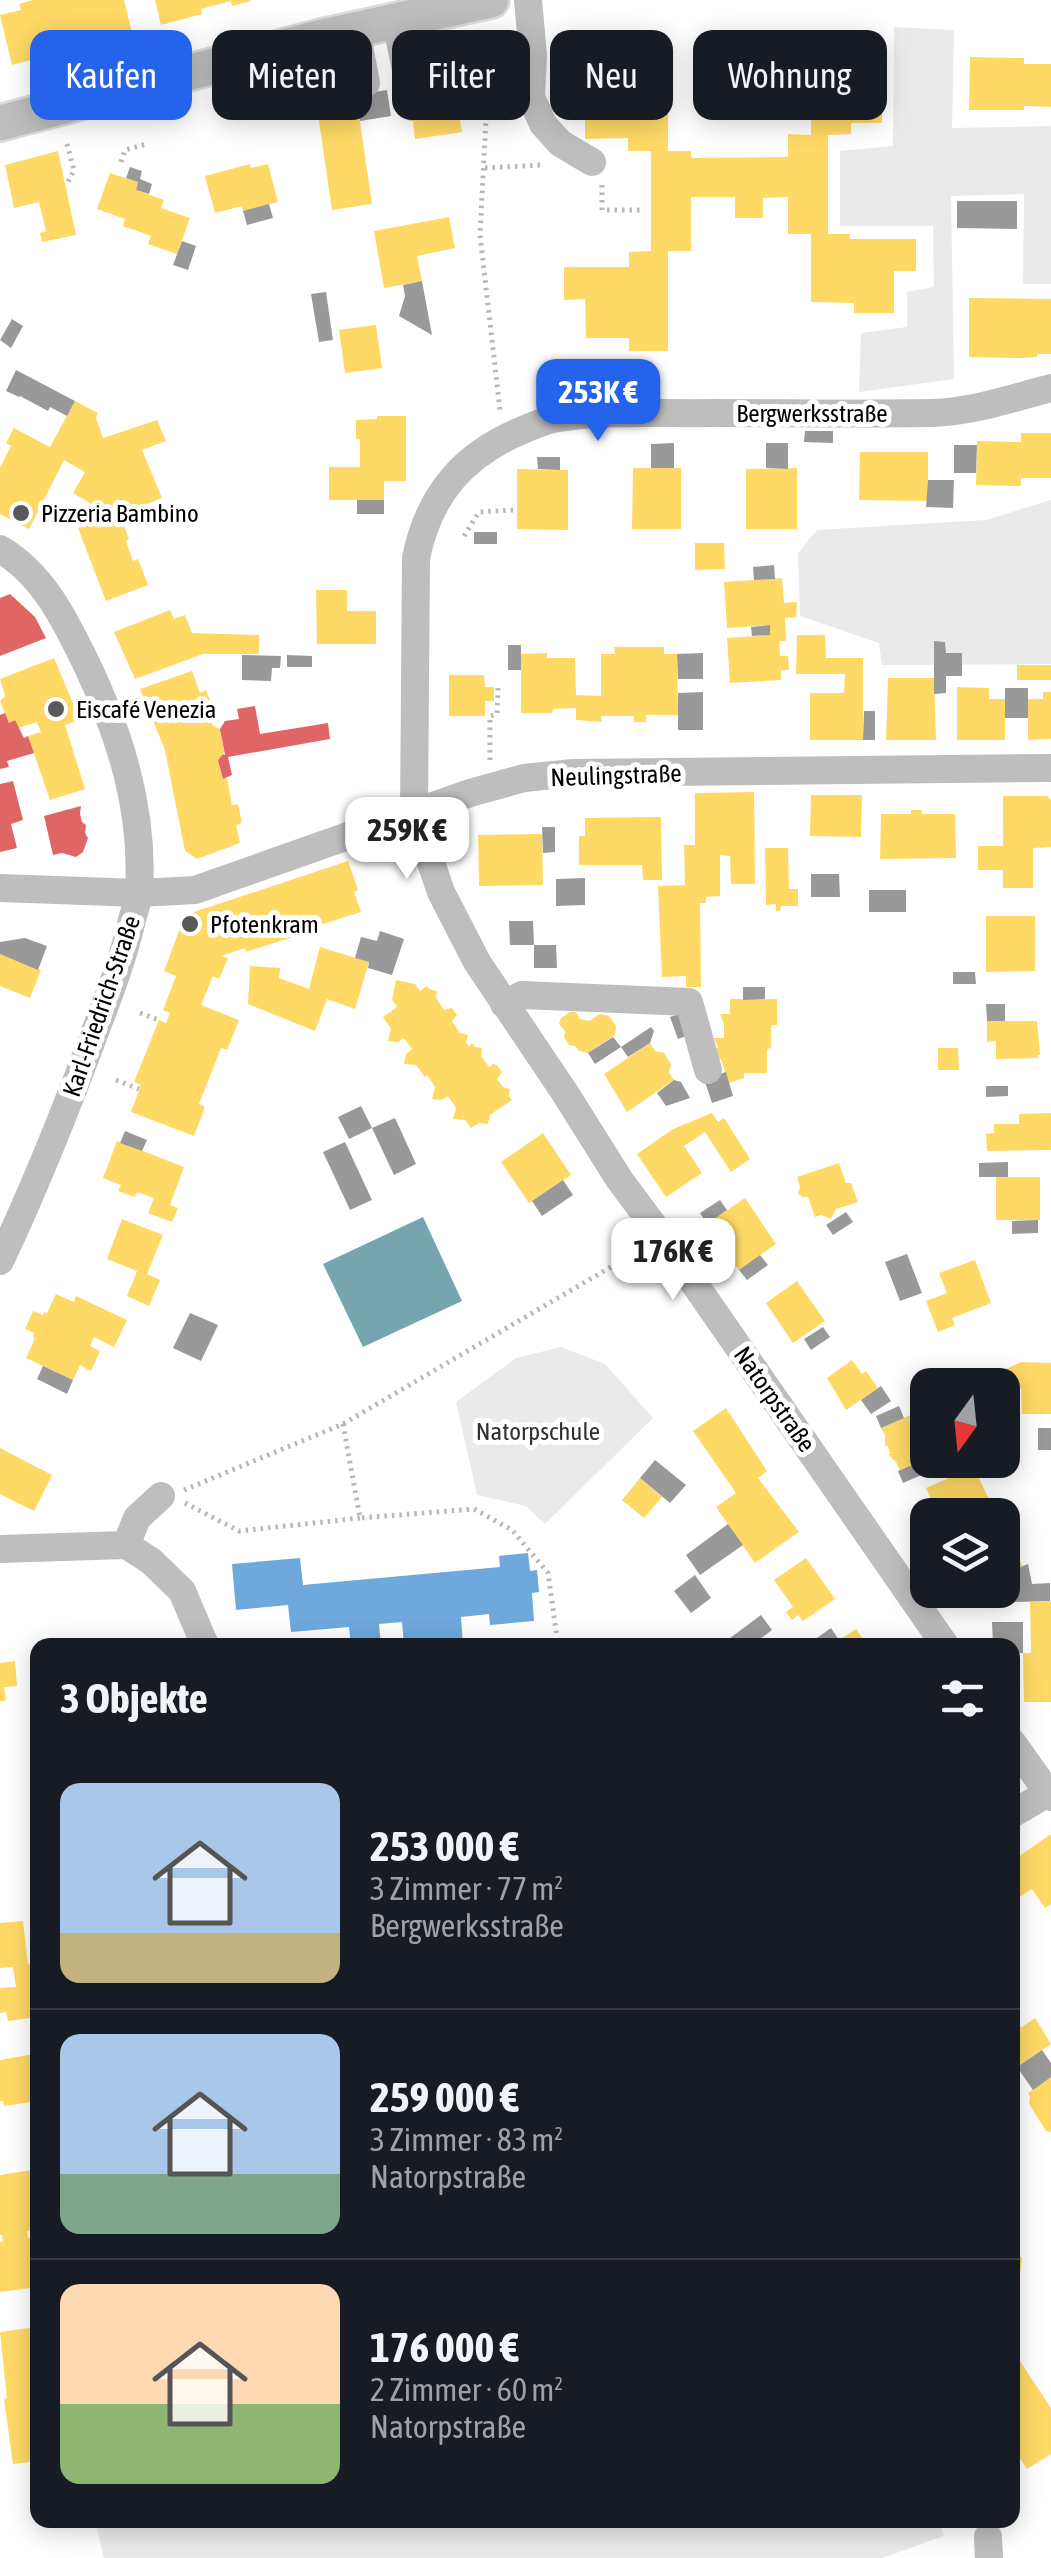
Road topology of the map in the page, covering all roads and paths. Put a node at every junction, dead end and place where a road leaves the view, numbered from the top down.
1 (528, 0) edge
2 (474, 4) edge
3 (396, 21) junction
4 (356, 30) edge
5 (398, 30) edge
6 (212, 68) edge
7 (0, 123) edge
8 (67, 144) dead end
9 (146, 144) dead end
10 (121, 162) dead end
11 (596, 170) joint
12 (68, 182) dead end
13 (644, 210) dead end
14 (1051, 388) edge
15 (503, 438) junction
16 (514, 510) dead end
17 (464, 536) dead end
18 (0, 550) edge
19 (498, 688) dead end
20 (1051, 768) edge
21 (491, 787) junction
22 (414, 813) junction
23 (0, 888) edge
24 (139, 893) junction
25 (504, 1004) junction
26 (140, 1013) dead end
27 (159, 1020) dead end
28 (708, 1070) dead end
29 (116, 1080) dead end
30 (139, 1089) dead end
31 (662, 1237) junction
32 (2, 1253) edge
33 (343, 1424) junction
34 (161, 1496) dead end
35 (360, 1518) junction
36 (126, 1544) junction
37 (0, 1549) edge
38 (202, 1638) edge
39 (557, 1638) edge
40 (941, 1638) edge
41 (1020, 1753) edge
42 (1049, 1795) edge
43 (1020, 1810) edge

1 - 11 street
2 - 3 main road
2 - 15 path
3 - 4 main road
3 - 5 street
6 - 7 main road
8 - 12 path
9 - 10 path
11 - 13 path
14 - 15 street, Bergwerksstraße
15 - 22 street, Bergwerksstraße
16 - 17 path
18 - 24 street, Karl-Friedrich-Straße
19 - 21 path
20 - 21 street, Neulingstraße
21 - 22 street, Neulingstraße
22 - 24 street, Neulingstraße
22 - 25 street, Natorpstraße
23 - 24 street, Neulingstraße
24 - 32 street, Karl-Friedrich-Straße
25 - 28 street
25 - 31 street, Natorpstraße
26 - 27 path
29 - 30 path
31 - 33 path
31 - 40 street, Natorpstraße
33 - 35 path
33 - 35 path
34 - 36 street
35 - 39 path
36 - 37 street
36 - 38 street
41 - 42 street
42 - 43 street

